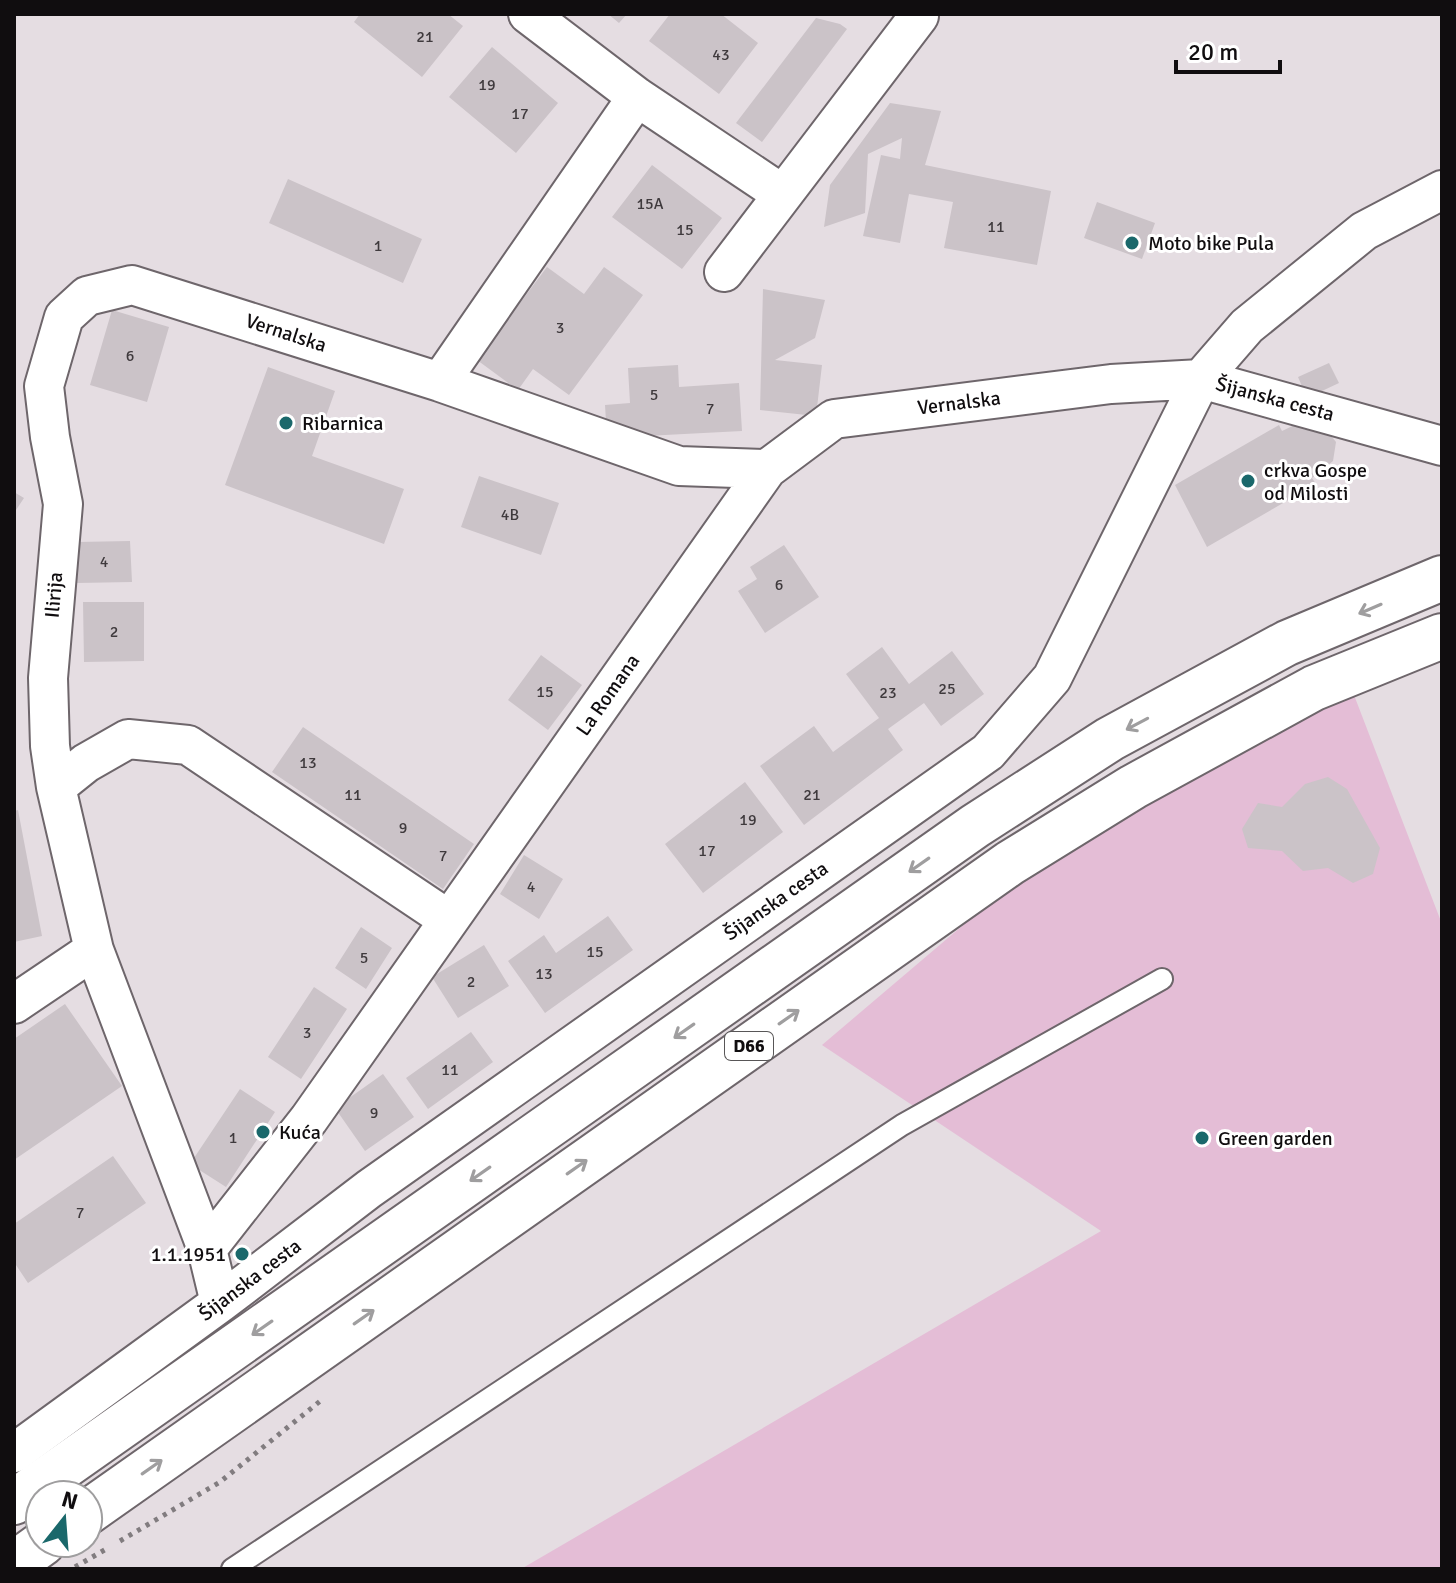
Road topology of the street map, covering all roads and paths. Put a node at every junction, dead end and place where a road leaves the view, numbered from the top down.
1 (528, 14) edge
2 (919, 16) dead end
3 (637, 97) junction
4 (1442, 190) edge
5 (782, 194) junction
6 (724, 272) dead end
7 (132, 285) joint
8 (1201, 379) junction
9 (440, 382) junction
10 (1442, 446) edge
11 (767, 469) junction
12 (1442, 578) edge
13 (1442, 636) edge
14 (56, 787) junction
15 (449, 920) junction
16 (94, 950) junction
17 (1162, 979) dead end
18 (14, 1004) edge
19 (207, 1249) junction
20 (220, 1303) junction
21 (14, 1453) edge
22 (104, 1501) edge
23 (14, 1502) edge
24 (232, 1569) edge

1 - 3 street
2 - 5 street
3 - 5 street
3 - 9 street
4 - 8 street
5 - 6 street
7 - 9 street, Vernalska
7 - 14 street, Ilirija
8 - 10 street, Šijanska cesta
8 - 11 street, Vernalska
8 - 20 street, Šijanska cesta
9 - 11 street, Vernalska
11 - 15 street, La Romana
12 -> 23 main road, D66
22 -> 13 main road, D66
14 - 15 street
14 - 16 street, Ilirija
15 - 19 street, La Romana
16 - 18 street
16 - 19 street, Ilirija
17 - 24 lane
19 - 20 street
20 - 21 street, Šijanska cesta

